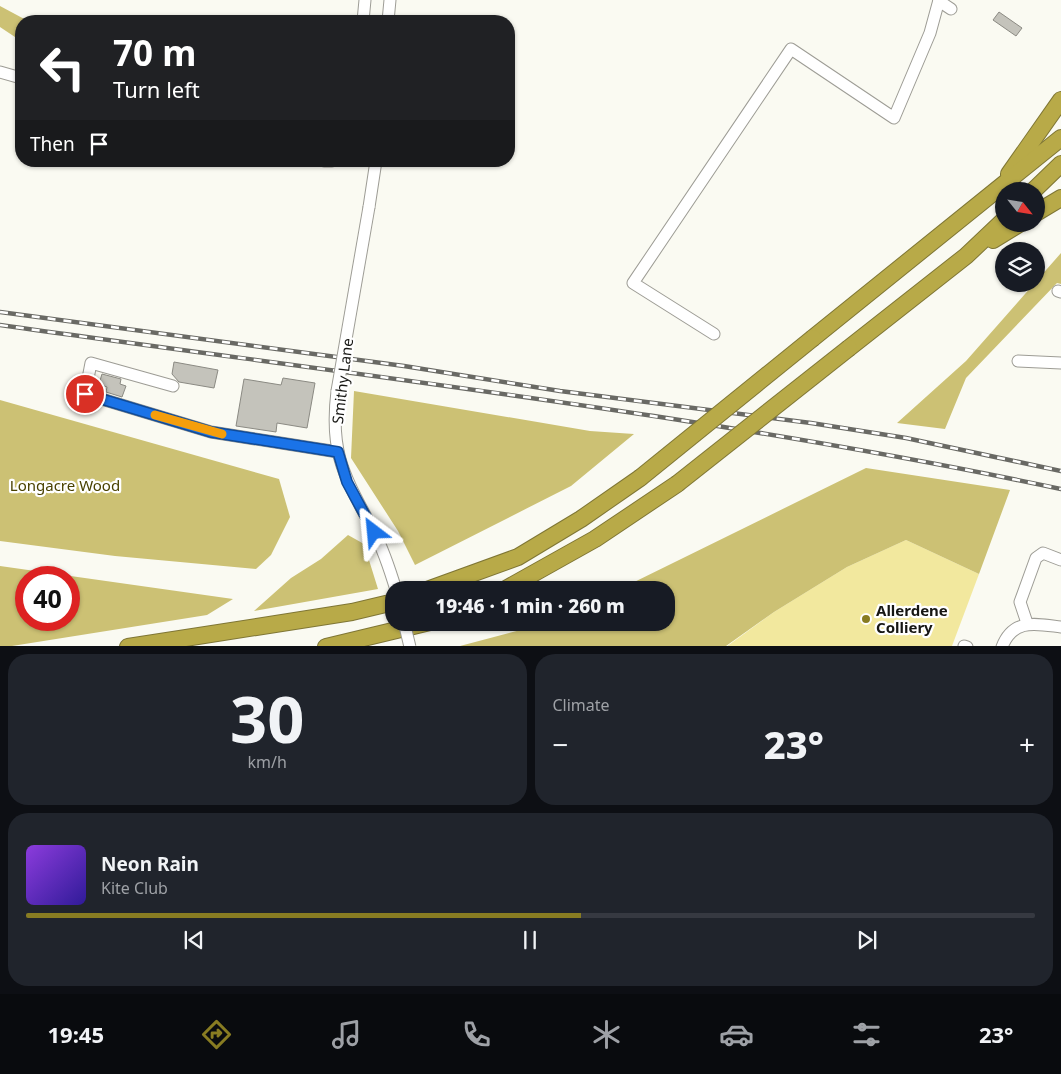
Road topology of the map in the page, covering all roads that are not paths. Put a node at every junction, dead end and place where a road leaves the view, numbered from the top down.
1 (365, 0) edge
2 (390, 0) edge
3 (939, 1) edge
4 (951, 9) dead end
5 (364, 15) edge
6 (389, 15) edge
7 (0, 72) edge
8 (15, 76) edge
9 (1061, 100) edge
10 (1061, 138) edge
11 (1061, 164) edge
12 (375, 167) edge
13 (1003, 182) edge
14 (1008, 182) edge
15 (1042, 182) edge
16 (995, 193) edge
17 (1061, 198) edge
18 (1045, 208) edge
19 (995, 229) edge
20 (1006, 232) edge
21 (966, 256) junction
22 (714, 334) dead end
23 (1018, 361) dead end
24 (1061, 362) edge
25 (173, 386) dead end
26 (338, 452) junction
27 (1061, 560) edge
28 (393, 581) edge
29 (451, 581) edge
30 (520, 581) edge
31 (385, 604) edge
32 (1026, 623) junction
33 (1061, 627) edge
34 (391, 631) edge
35 (406, 631) edge
36 (128, 646) edge
37 (326, 646) edge
38 (410, 646) edge
39 (1002, 646) edge

1 - 5 street
2 - 6 street
3 - 4 street
3 - 22 street
7 - 8 street
9 - 13 highway
10 - 14 highway
11 - 15 highway
12 - 26 street, Smithy Lane, bridge
16 - 29 highway, bridge
17 - 18 highway
19 - 21 highway
20 - 21 highway
21 - 30 highway, bridge
23 - 24 street
25 - 26 street
26 - 28 street, Smithy Lane
27 - 32 street
31 - 36 highway
32 - 33 street
32 - 39 street
34 - 37 highway
35 - 38 street, bridge

